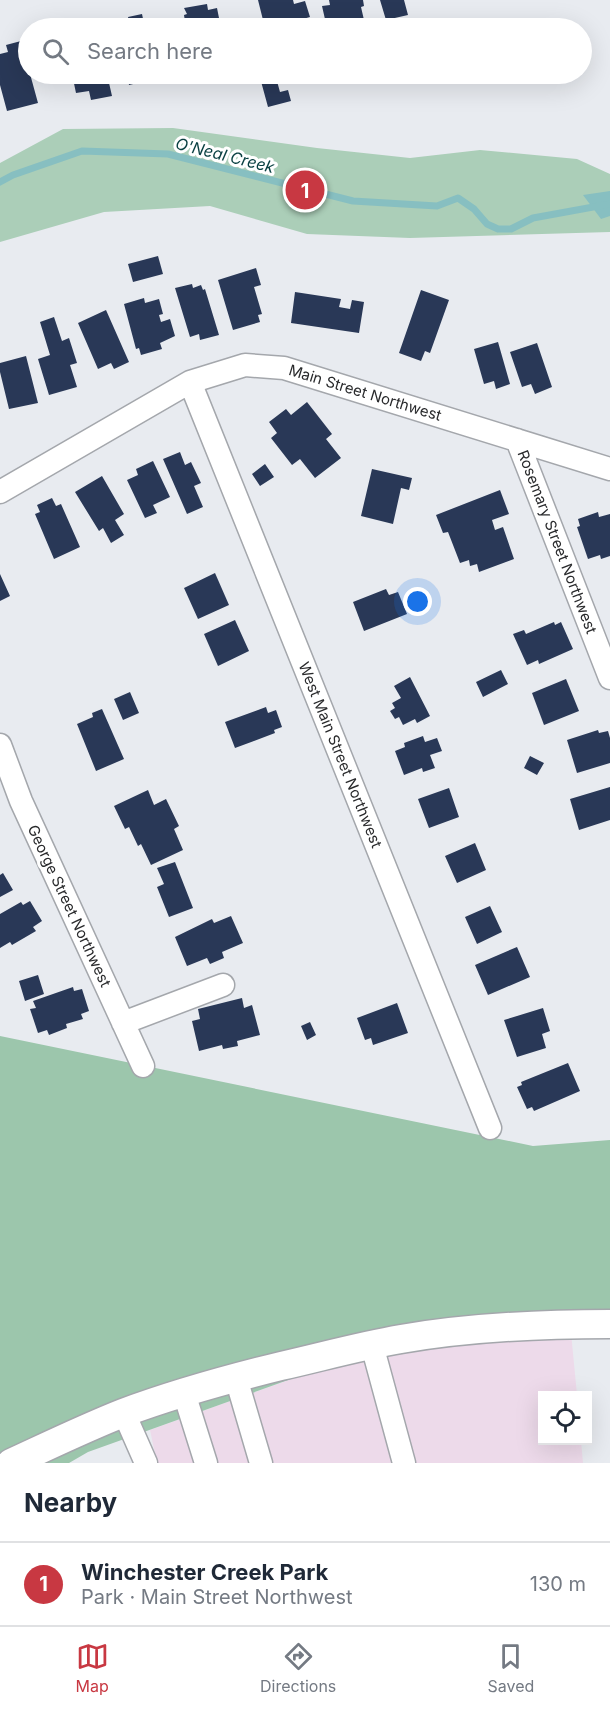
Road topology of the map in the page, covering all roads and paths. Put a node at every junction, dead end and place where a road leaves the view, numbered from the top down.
1 (190, 382) junction
2 (517, 440) junction
3 (610, 469) edge
4 (0, 492) edge
5 (610, 678) edge
6 (0, 745) edge
7 (223, 985) dead end
8 (123, 1023) junction
9 (143, 1066) dead end
10 (490, 1128) dead end
11 (610, 1324) edge
12 (372, 1345) junction
13 (236, 1378) junction
14 (184, 1393) junction
15 (124, 1413) junction
16 (11, 1463) edge
17 (146, 1463) edge
18 (206, 1463) edge
19 (261, 1463) edge
20 (404, 1463) edge

1 - 2 street, Main Street Northwest
1 - 4 street, Main Street Northwest
1 - 10 street, West Main Street Northwest
2 - 3 street, Main Street Northwest
2 - 5 street, Rosemary Street Northwest
6 - 8 street, George Street Northwest
7 - 8 street
8 - 9 street, George Street Northwest
11 - 12 main road
12 - 13 main road
12 - 20 street
13 - 14 main road
13 - 19 street
14 - 15 main road
14 - 18 street
15 - 16 main road
15 - 17 street

